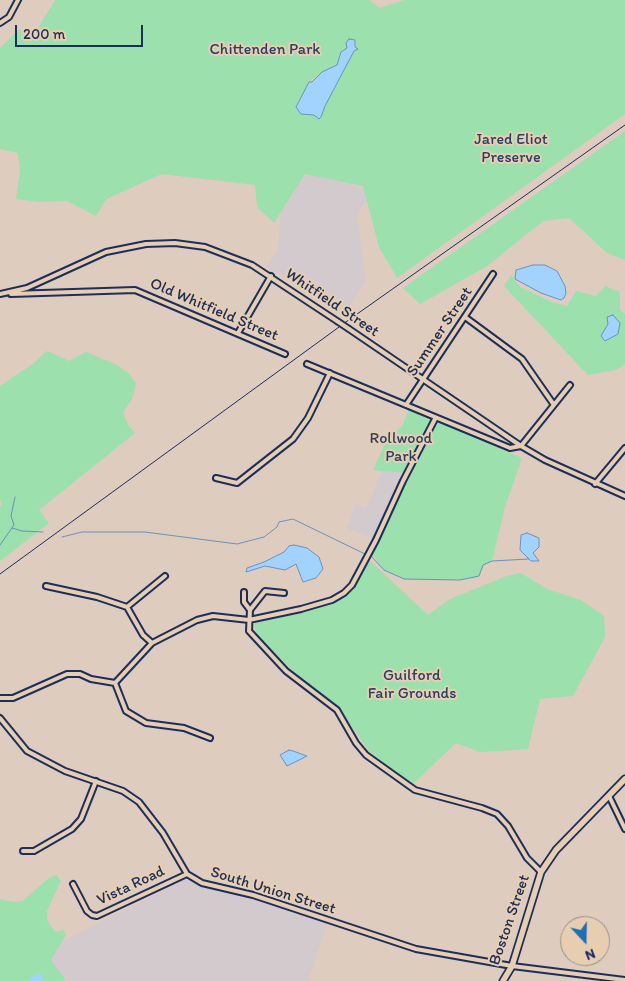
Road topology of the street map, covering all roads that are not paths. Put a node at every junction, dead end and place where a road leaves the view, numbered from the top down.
1 (18, 0) edge
2 (0, 23) edge
3 (494, 274) dead end
4 (271, 276) junction
5 (38, 283) junction
6 (0, 294) edge
7 (7, 294) junction
8 (42, 294) junction
9 (466, 317) junction
10 (238, 332) junction
11 (286, 354) dead end
12 (307, 364) dead end
13 (330, 373) junction
14 (422, 380) junction
15 (570, 385) dead end
16 (406, 405) junction
17 (554, 405) junction
18 (435, 419) junction
19 (521, 446) junction
20 (625, 448) edge
21 (216, 478) dead end
22 (595, 484) junction
23 (625, 496) edge
24 (165, 576) dead end
25 (46, 586) dead end
26 (244, 592) dead end
27 (284, 593) dead end
28 (127, 607) junction
29 (250, 610) junction
30 (249, 620) junction
31 (152, 643) junction
32 (115, 683) junction
33 (0, 698) edge
34 (0, 718) edge
35 (210, 738) dead end
36 (625, 779) edge
37 (96, 781) junction
38 (609, 796) junction
39 (625, 828) edge
40 (23, 851) dead end
41 (541, 872) junction
42 (187, 874) junction
43 (73, 884) dead end
44 (512, 966) junction
45 (625, 980) edge
46 (503, 981) edge

1 - 2 street
3 - 9 street, Summer Street
4 - 5 street, Whitfield Street
4 - 10 street
4 - 14 street, Whitfield Street, bridge
5 - 7 street, Whitfield Street
5 - 8 street
6 - 7 street, Whitfield Street
7 - 8 street, Old Whitfield Street
8 - 10 street, Old Whitfield Street
9 - 14 street, Summer Street
9 - 17 street
10 - 11 street, Old Whitfield Street
12 - 13 street
13 - 16 street
13 - 21 street
14 - 16 street, Summer Street
14 - 19 street, Whitfield Street
15 - 17 street
16 - 18 street
17 - 19 street
18 - 19 street
18 - 30 street
19 - 22 street, Whitfield Street
20 - 22 street
22 - 23 street, Whitfield Street
24 - 28 street
25 - 28 street
26 - 29 street
27 - 29 street
28 - 31 street
29 - 30 street
30 - 31 street
30 - 41 street
31 - 32 street
32 - 33 street
32 - 35 street
34 - 37 street, South Union Street
36 - 38 main road, Boston Street
37 - 40 street
37 - 42 street, South Union Street
38 - 39 street
38 - 41 main road, Boston Street
41 - 44 main road, Boston Street
42 - 43 street, Vista Road
42 - 44 street, South Union Street
44 - 45 street, South Union Street
44 - 46 main road, Boston Street

